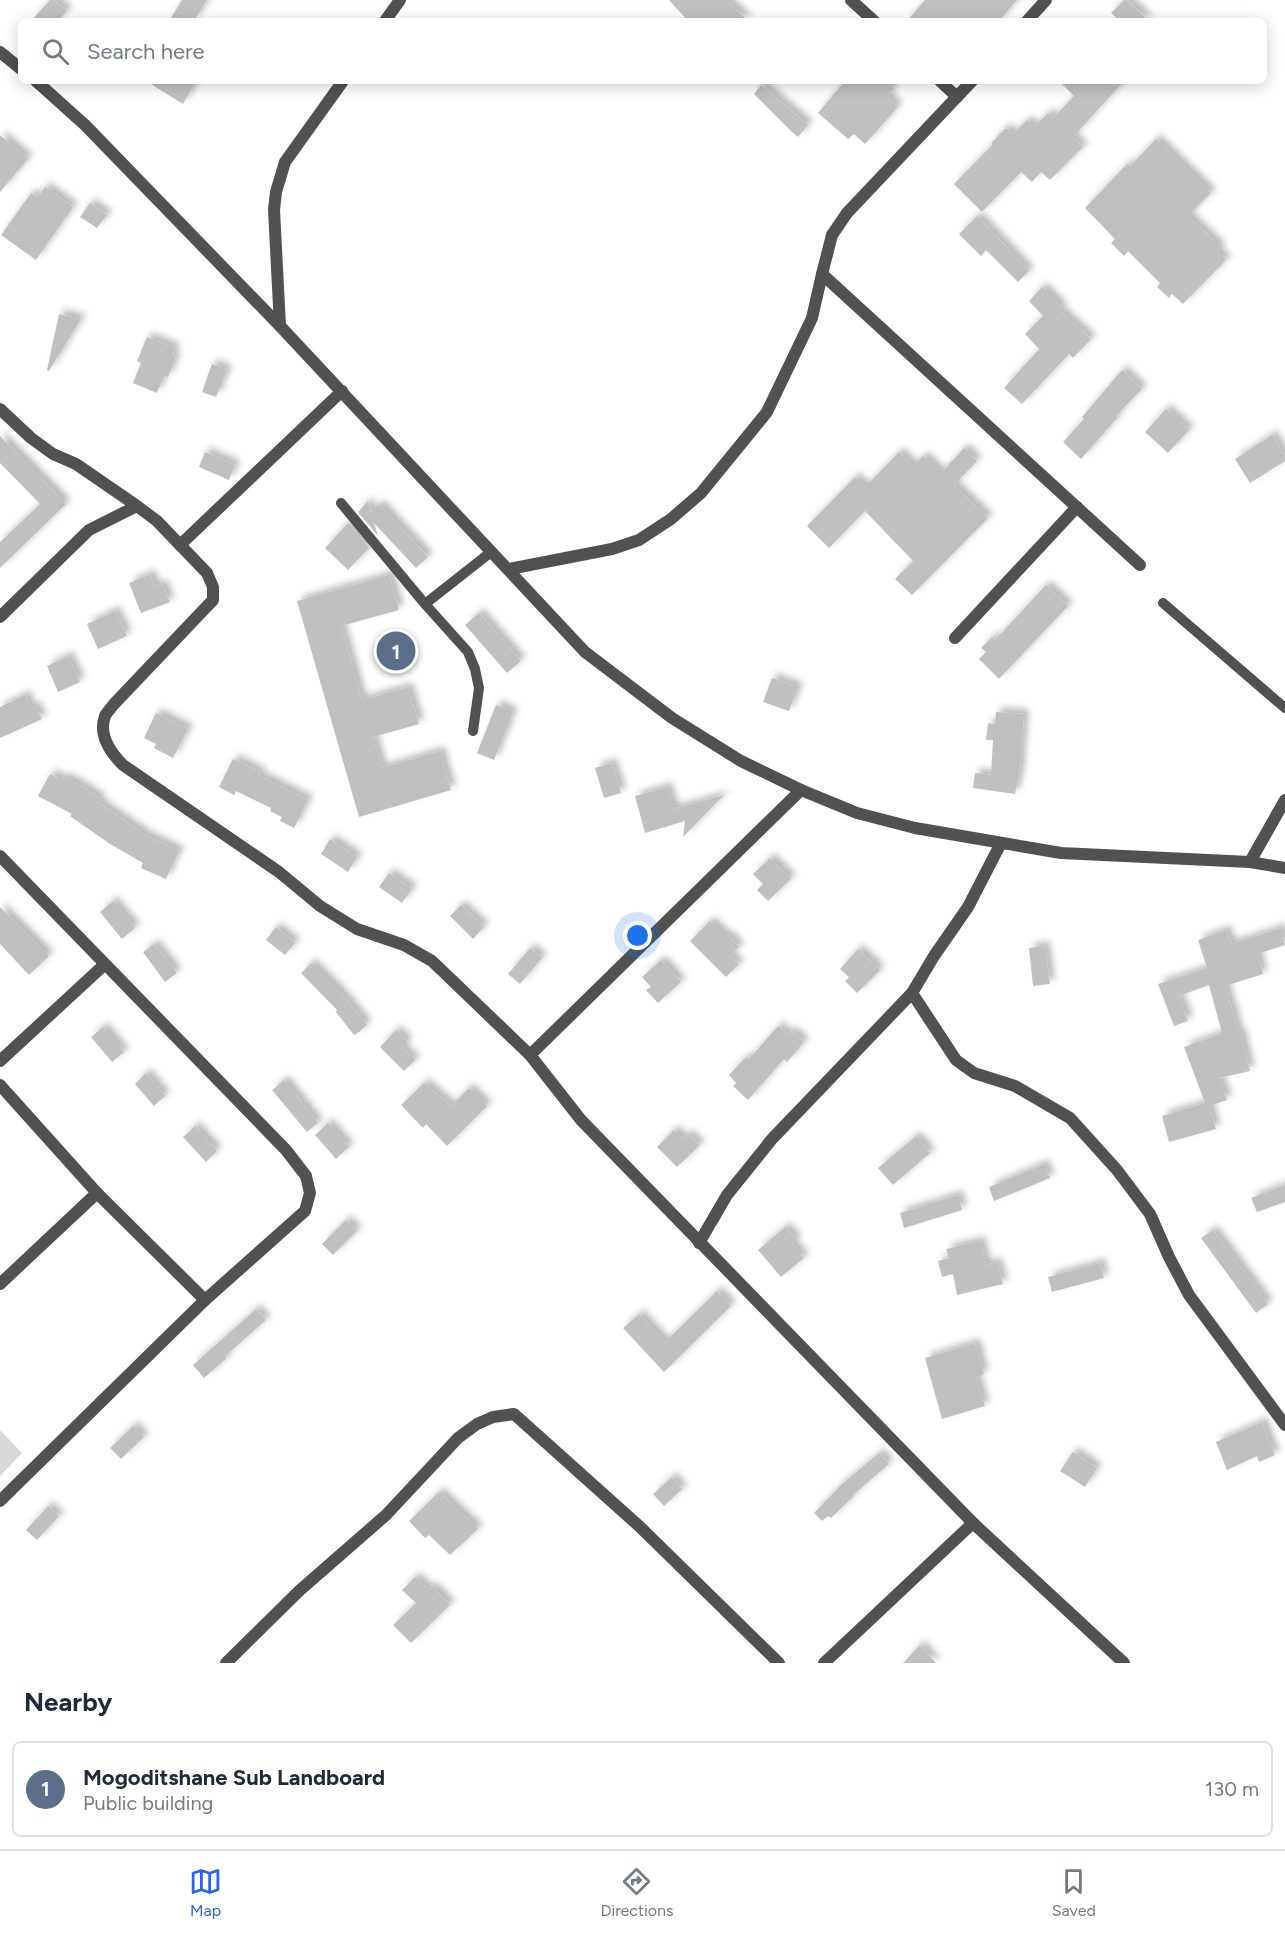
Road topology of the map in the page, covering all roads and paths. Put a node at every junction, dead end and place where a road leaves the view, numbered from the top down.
1 (400, 0) edge
2 (851, 0) edge
3 (1046, 0) edge
4 (387, 18) edge
5 (871, 18) edge
6 (1030, 18) edge
7 (0, 52) edge
8 (18, 67) edge
9 (39, 84) edge
10 (341, 84) edge
11 (943, 84) edge
12 (969, 84) edge
13 (957, 97) junction
14 (822, 274) junction
15 (280, 326) junction
16 (342, 391) junction
17 (0, 409) edge
18 (341, 503) dead end
19 (137, 506) junction
20 (1077, 507) junction
21 (180, 545) junction
22 (491, 552) junction
23 (1140, 565) dead end
24 (509, 569) junction
25 (1163, 603) dead end
26 (425, 604) junction
27 (0, 617) edge
28 (955, 638) dead end
29 (1285, 708) edge
30 (473, 731) dead end
31 (801, 790) junction
32 (1285, 800) edge
33 (1001, 843) junction
34 (0, 856) edge
35 (1250, 862) junction
36 (1285, 868) edge
37 (104, 965) junction
38 (912, 993) junction
39 (530, 1055) junction
40 (0, 1061) edge
41 (0, 1085) edge
42 (97, 1193) junction
43 (699, 1243) junction
44 (0, 1284) edge
45 (205, 1300) junction
46 (1285, 1425) edge
47 (0, 1501) edge
48 (973, 1523) junction
49 (226, 1663) edge
50 (779, 1663) edge
51 (824, 1663) edge
52 (1124, 1663) edge

1 - 4 street
2 - 5 street
3 - 6 street
7 - 8 street
9 - 15 street
10 - 15 street
11 - 13 street
12 - 13 street
13 - 14 street
14 - 20 street
14 - 24 street
15 - 16 street
16 - 21 street
16 - 22 street
17 - 19 street
18 - 26 lane
19 - 21 street
19 - 27 street
20 - 23 street
20 - 28 street
21 - 39 street
22 - 24 street
22 - 26 lane
24 - 31 street
25 - 29 lane
26 - 30 lane
31 - 33 street
31 - 39 street
32 - 35 street
33 - 35 street
33 - 38 street
34 - 37 street
35 - 36 street
37 - 40 street
37 - 45 street
38 - 43 street
38 - 46 street
39 - 43 street
41 - 42 street
42 - 44 street
42 - 45 street
43 - 48 street
45 - 47 street
48 - 51 street
48 - 52 street
49 - 50 street

